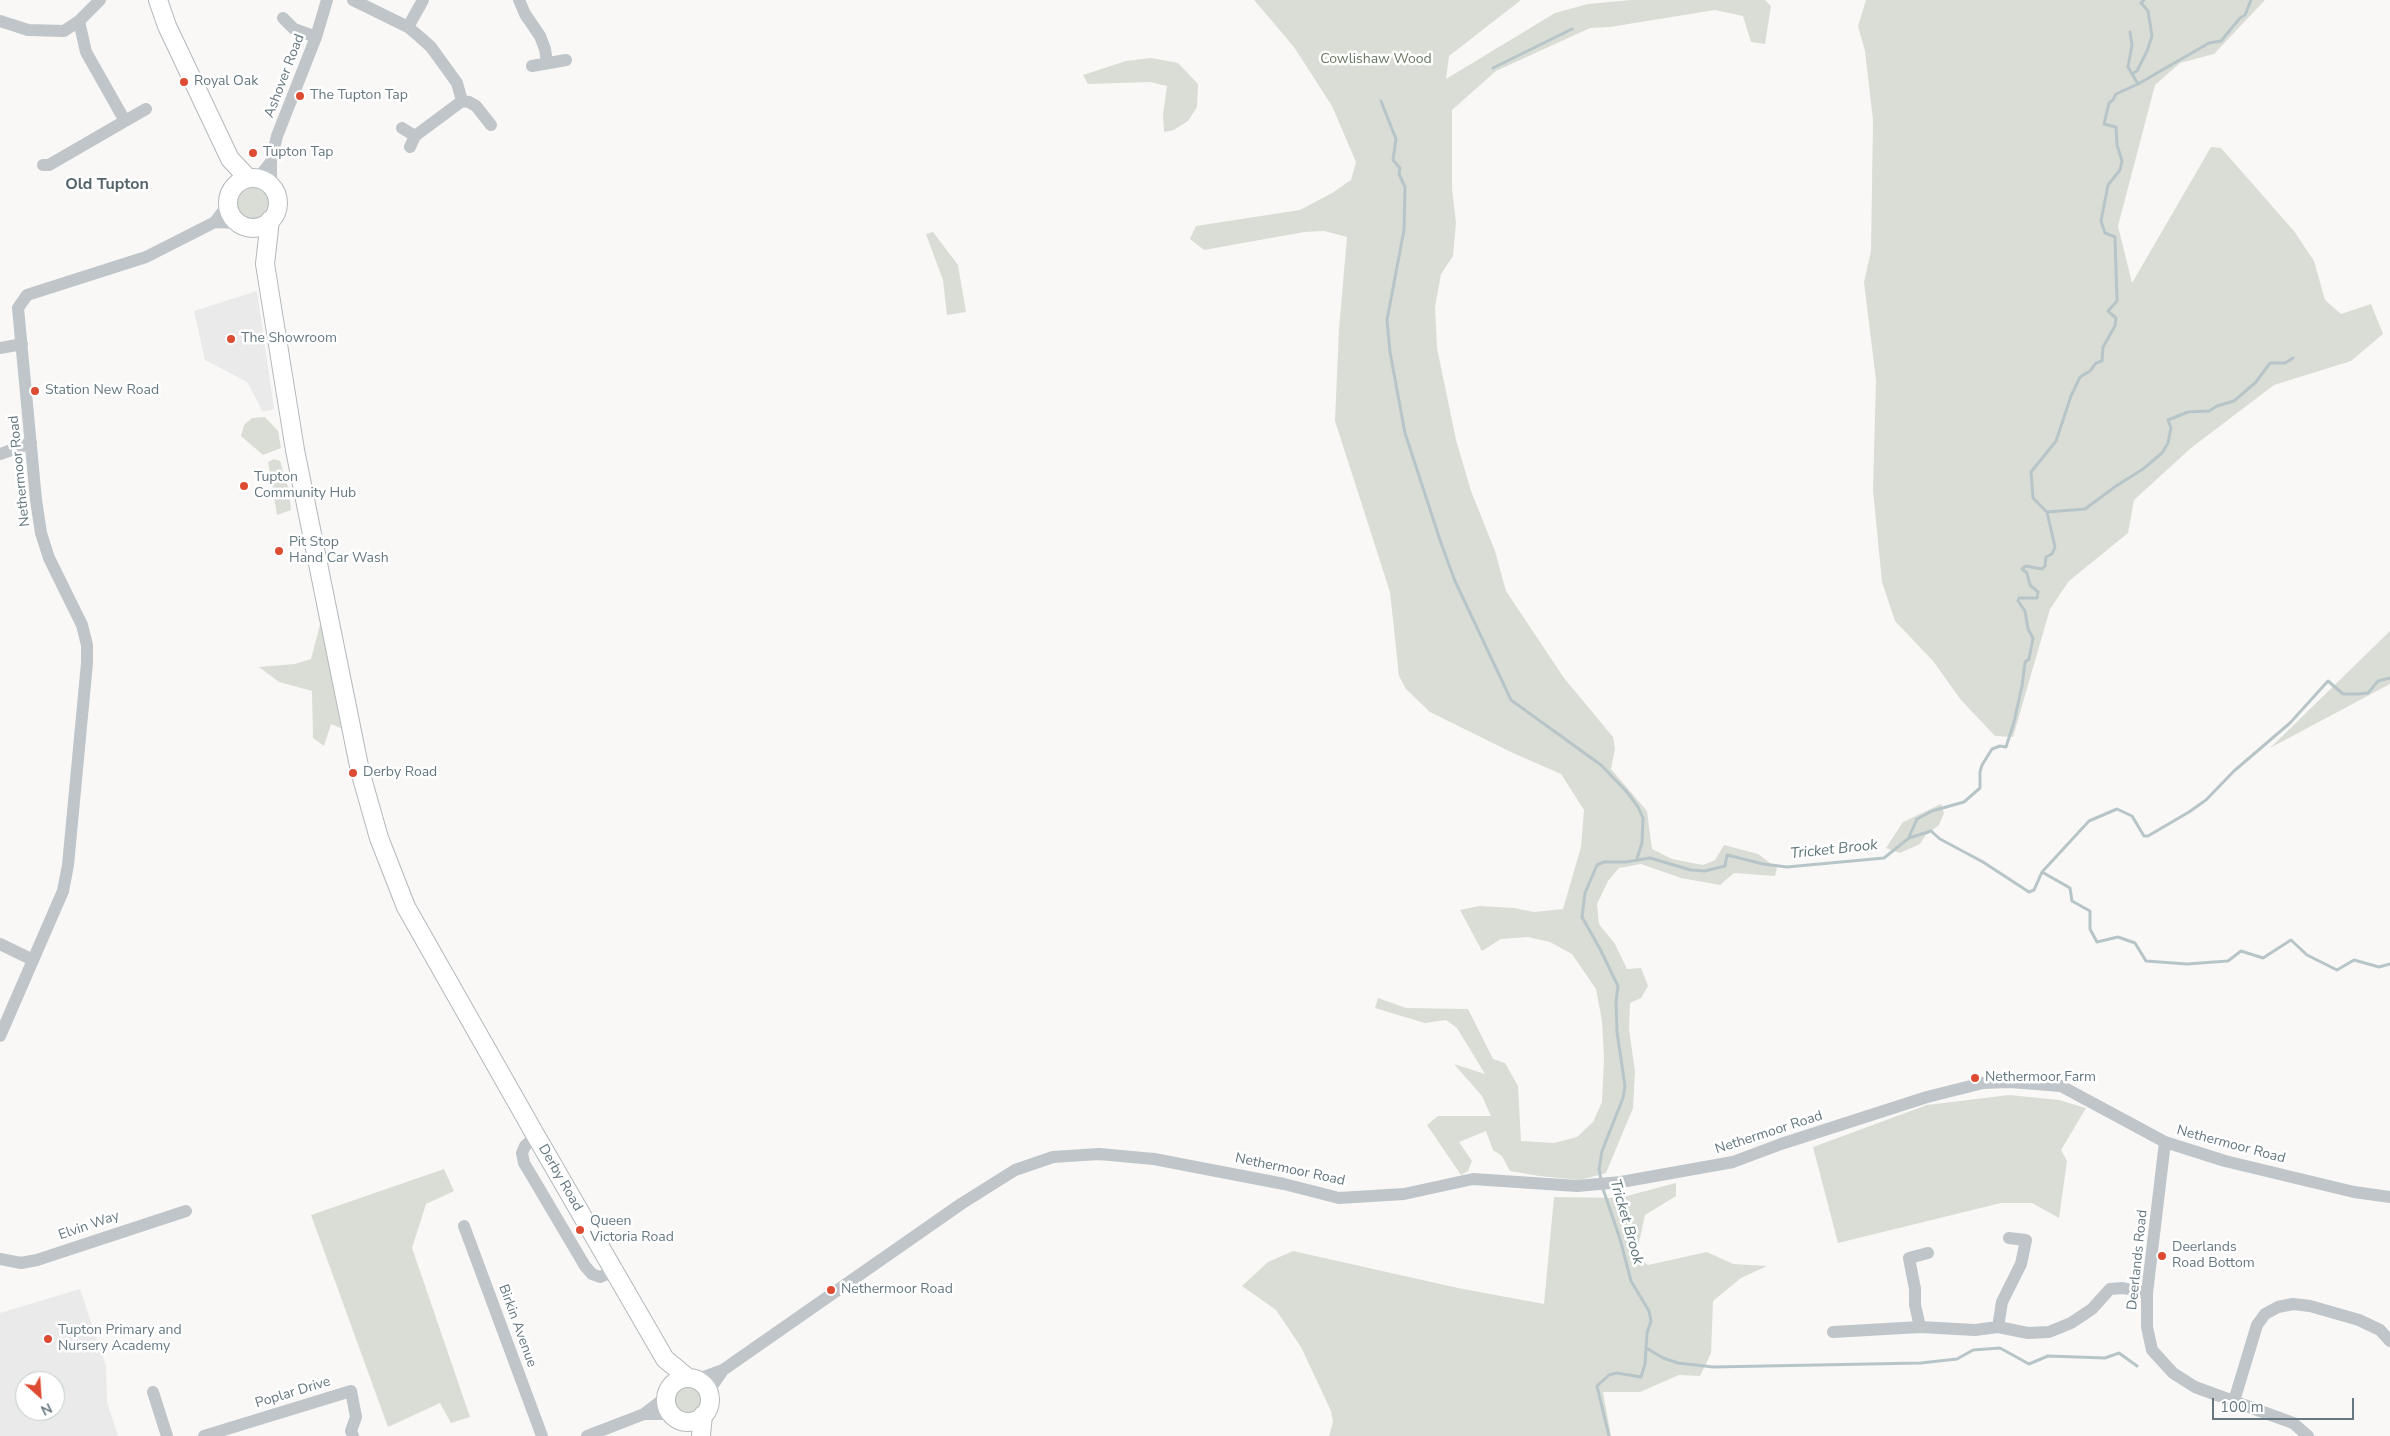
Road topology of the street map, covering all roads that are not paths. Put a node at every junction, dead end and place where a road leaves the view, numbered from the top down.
1 (100, 0) edge
2 (158, 0) edge
3 (327, 0) edge
4 (353, 0) edge
5 (423, 0) edge
6 (519, 0) edge
7 (283, 18) dead end
8 (0, 21) edge
9 (79, 21) junction
10 (408, 27) junction
11 (316, 37) junction
12 (566, 60) dead end
13 (547, 63) junction
14 (532, 66) dead end
15 (462, 101) junction
16 (146, 109) dead end
17 (125, 121) junction
18 (491, 125) dead end
19 (402, 128) dead end
20 (230, 159) junction
21 (43, 165) dead end
22 (259, 181) junction
23 (229, 199) junction
24 (270, 220) junction
25 (215, 222) junction
26 (242, 224) junction
27 (266, 264) junction
28 (22, 344) junction
29 (0, 348) edge
30 (31, 442) junction
31 (0, 454) edge
32 (0, 944) edge
33 (34, 960) junction
34 (0, 1036) edge
35 (536, 1136) junction
36 (2165, 1142) junction
37 (2390, 1197) edge
38 (186, 1211) dead end
39 (464, 1226) dead end
40 (2009, 1238) dead end
41 (1928, 1253) dead end
42 (0, 1259) edge
43 (614, 1271) junction
44 (2147, 1294) junction
45 (1920, 1327) junction
46 (1998, 1327) junction
47 (1833, 1332) dead end
48 (2390, 1341) edge
49 (665, 1359) junction
50 (698, 1383) junction
51 (153, 1392) dead end
52 (2234, 1401) junction
53 (676, 1411) edge
54 (703, 1415) junction
55 (352, 1434) edge
56 (167, 1436) edge
57 (204, 1436) edge
58 (542, 1436) edge
59 (587, 1436) edge
60 (701, 1436) edge
61 (2308, 1436) edge

1 - 9 street
2 - 20 highway
3 - 11 street, Ashover Road
4 - 10 street
5 - 10 street
6 - 13 street
7 - 11 street
8 - 9 street
9 - 17 street
10 - 15 street
11 - 22 street, Ashover Road
12 - 13 street
13 - 14 street
15 - 18 street
15 - 19 street
16 - 17 street
17 - 21 street
20 - 22 highway
20 - 23 highway
22 - 23 highway
22 - 24 highway
23 - 25 street, Nethermoor Road
23 - 26 highway
24 - 26 highway
24 - 27 highway, Derby Road
25 - 26 street, Nethermoor Road
25 - 28 street, Nethermoor Road
26 - 27 highway, Derby Road
27 - 35 highway, Derby Road
28 - 29 street
28 - 30 street, Nethermoor Road
30 - 31 street
30 - 33 street, Nethermoor Road
32 - 33 street
33 - 34 street, Nethermoor Road
35 - 43 highway, Derby Road
35 - 43 street, Derby Road
36 - 37 street, Nethermoor Road
36 - 44 street, Deerlands Road
36 - 50 street, Nethermoor Road
38 - 42 street, Elvin Way
39 - 58 street, Birkin Avenue
40 - 46 street
41 - 45 street
43 - 49 highway, Derby Road
44 - 46 street
44 - 52 street, Deerlands Road
45 - 46 street
45 - 47 street
48 - 52 street
49 - 50 highway
49 - 53 highway
50 - 53 highway
50 - 54 highway
51 - 56 street
52 - 61 street, Deerlands Road
53 - 54 highway
53 - 59 street
54 - 60 highway
55 - 57 street, Poplar Drive

